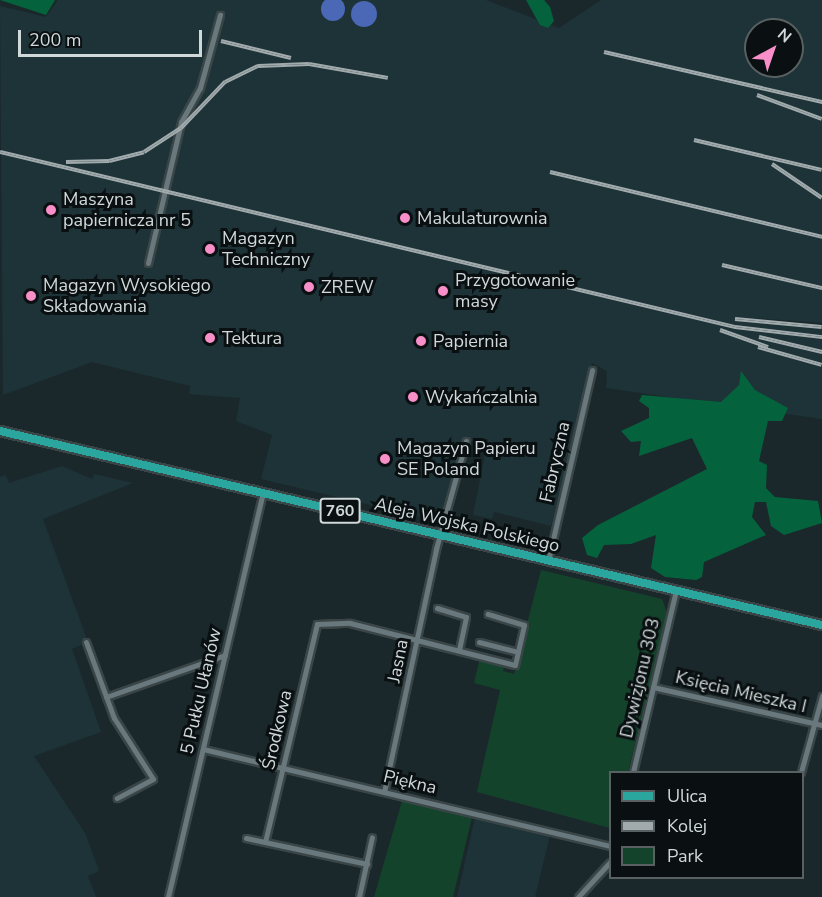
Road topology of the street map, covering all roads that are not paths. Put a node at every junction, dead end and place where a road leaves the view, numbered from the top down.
1 (220, 15) dead end
2 (148, 263) dead end
3 (592, 370) dead end
4 (0, 431) edge
5 (466, 441) dead end
6 (263, 492) junction
7 (440, 536) junction
8 (548, 561) junction
9 (676, 590) junction
10 (437, 608) dead end
11 (488, 614) dead end
12 (822, 625) edge
13 (417, 639) junction
14 (86, 642) dead end
15 (479, 642) dead end
16 (459, 650) junction
17 (518, 652) junction
18 (225, 656) junction
19 (653, 687) junction
20 (822, 696) edge
21 (106, 697) junction
22 (814, 723) junction
23 (822, 725) edge
24 (203, 749) junction
25 (284, 768) junction
26 (633, 771) edge
27 (801, 771) edge
28 (384, 792) junction
29 (117, 798) dead end
30 (372, 837) dead end
31 (246, 838) dead end
32 (265, 842) junction
33 (609, 846) edge
34 (609, 863) edge
35 (366, 864) junction
36 (168, 897) edge
37 (359, 897) edge
38 (578, 897) edge

1 - 2 street
3 - 8 street, Fabryczna
4 - 6 main road, Aleja Wojska Polskiego / 760
5 - 7 street, Jasna
6 - 7 main road, Aleja Wojska Polskiego / 760
6 - 18 street, 5 Pułku Ułanów
7 - 8 main road, Aleja Wojska Polskiego / 760
7 - 13 street, Jasna
8 - 9 main road, Aleja Wojska Polskiego / 760
9 - 12 main road, Aleja Wojska Polskiego / 760
9 - 19 street, Dywizjonu 303
10 - 16 street
11 - 17 street
13 - 16 street
13 - 25 street, Środkowa
13 - 28 street, Jasna
14 - 21 street
15 - 17 street
16 - 17 street
18 - 21 street
18 - 24 street, 5 Pułku Ułanów
19 - 22 street, Księcia Mieszka I
19 - 26 street, Dywizjonu 303
20 - 22 street
21 - 29 street
22 - 23 street, Księcia Mieszka I
22 - 27 street
24 - 25 street, Piękna
24 - 36 street, 5 Pułku Ułanów
25 - 28 street, Piękna
25 - 32 street, Środkowa
28 - 33 street, Piękna
30 - 35 street
31 - 32 street
32 - 35 street
34 - 38 street
35 - 37 street

